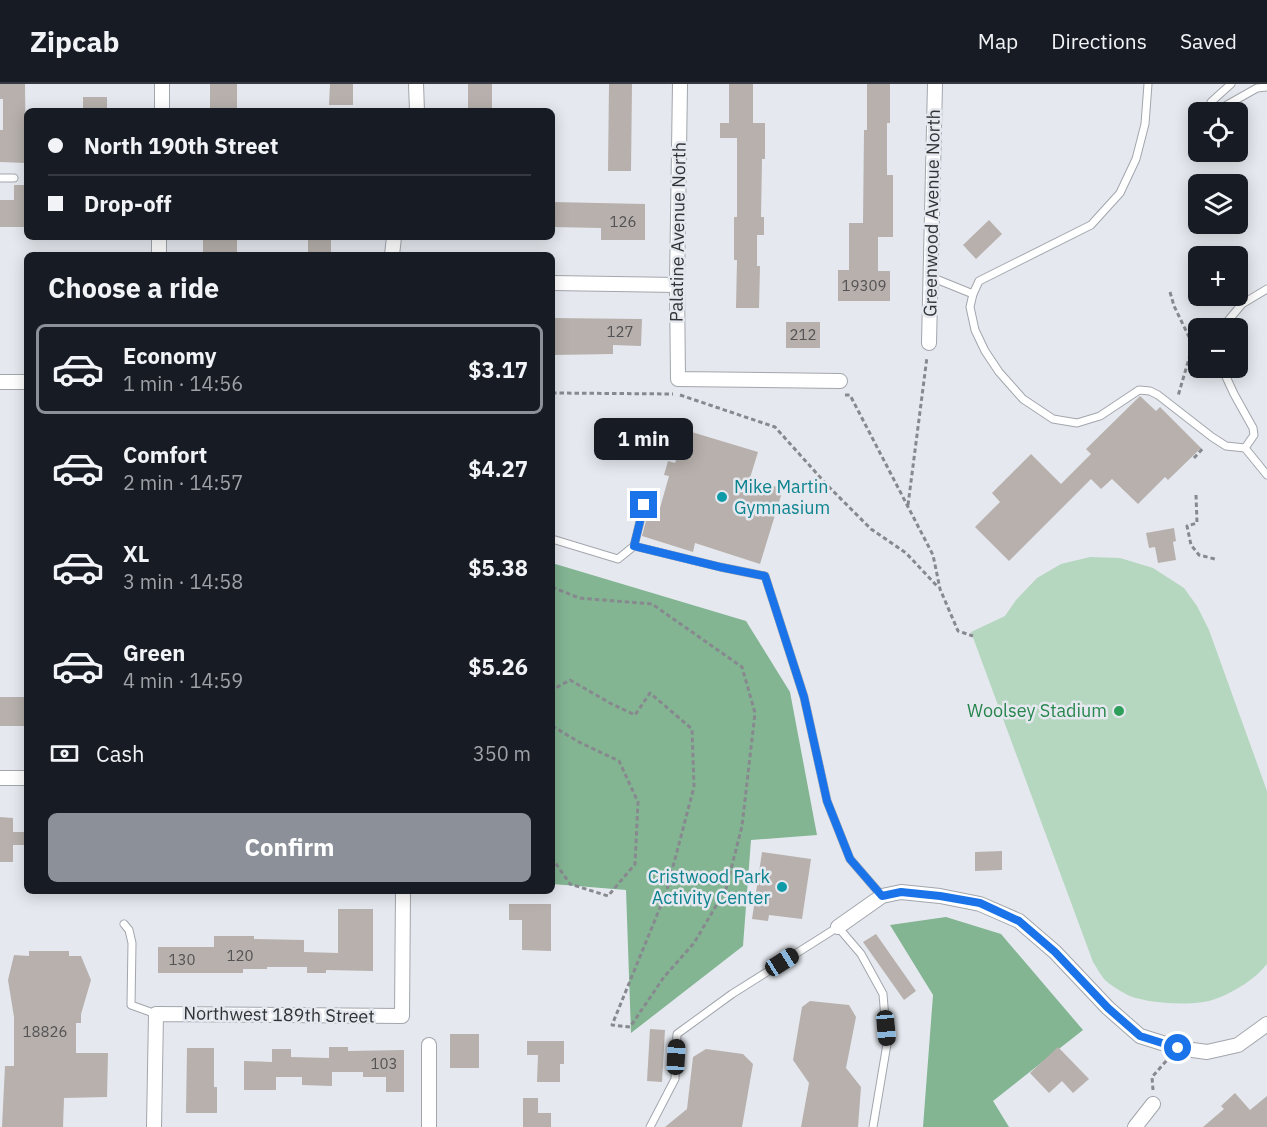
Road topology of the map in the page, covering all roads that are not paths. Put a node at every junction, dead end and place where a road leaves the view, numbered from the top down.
1 (162, 84) edge
2 (416, 84) edge
3 (680, 84) edge
4 (934, 84) edge
5 (1148, 84) edge
6 (1231, 84) edge
7 (1267, 87) edge
8 (162, 108) edge
9 (417, 108) edge
10 (0, 178) edge
11 (14, 178) dead end
12 (931, 277) junction
13 (555, 284) edge
14 (677, 285) junction
15 (1267, 289) edge
16 (973, 294) junction
17 (1230, 318) edge
18 (929, 342) road end
19 (1227, 378) edge
20 (0, 382) edge
21 (24, 382) edge
22 (839, 388) road end
23 (1245, 448) junction
24 (1267, 475) edge
25 (644, 505) dead end
26 (555, 540) edge
27 (634, 546) junction
28 (0, 778) edge
29 (24, 778) edge
30 (403, 894) edge
31 (882, 896) junction
32 (124, 924) dead end
33 (838, 927) junction
34 (156, 1014) junction
35 (1267, 1024) edge
36 (429, 1045) dead end
37 (1153, 1104) road end
38 (154, 1127) edge
39 (429, 1127) edge
40 (650, 1127) edge
41 (873, 1127) edge
42 (1135, 1127) edge

1 - 8 street
2 - 9 street
3 - 14 street, Palatine Avenue North
4 - 12 street, Greenwood Avenue North
5 - 16 lane
6 - 7 lane
10 - 11 lane
12 - 16 lane
12 - 18 street, Greenwood Avenue North
13 - 14 street
14 - 22 street, Palatine Avenue North
15 - 17 lane
16 - 23 lane
19 - 23 lane
20 - 21 street
23 - 24 lane
25 - 27 lane
26 - 27 lane
27 - 31 lane
28 - 29 street
30 - 34 street, Northwest 189th Street
31 - 33 street
31 - 35 street
32 - 34 lane
33 - 40 lane
33 - 41 lane
34 - 38 street
36 - 39 street
37 - 42 street

